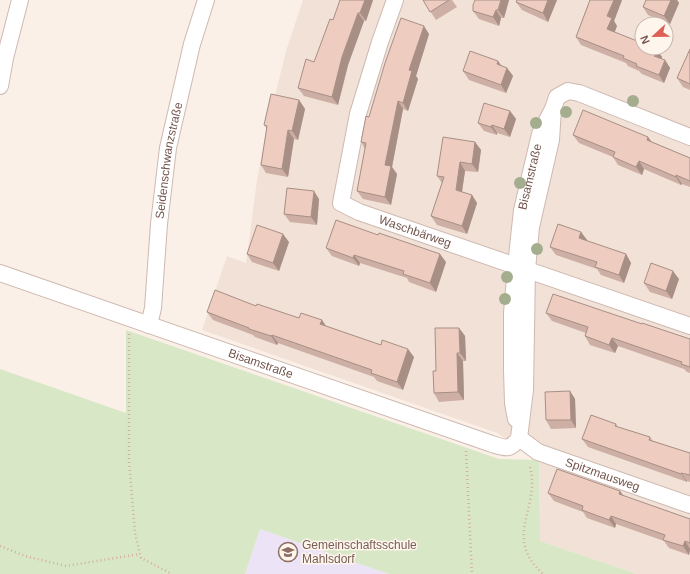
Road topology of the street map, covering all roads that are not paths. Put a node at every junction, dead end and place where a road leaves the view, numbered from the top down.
1 (20, 0) edge
2 (206, 0) edge
3 (395, 0) edge
4 (0, 86) edge
5 (690, 137) edge
6 (521, 268) junction
7 (0, 273) edge
8 (149, 325) junction
9 (690, 326) edge
10 (519, 438) junction
11 (690, 505) edge

1 - 4 street
2 - 8 street, Seidenschwanzstraße
3 - 6 street, Waschbärweg
5 - 6 street, Bisamstraße
6 - 9 street, Waschbärweg
6 - 10 street, Bisamstraße
7 - 8 street, Bisamstraße
8 - 10 street, Bisamstraße
10 - 11 street, Spitzmausweg

